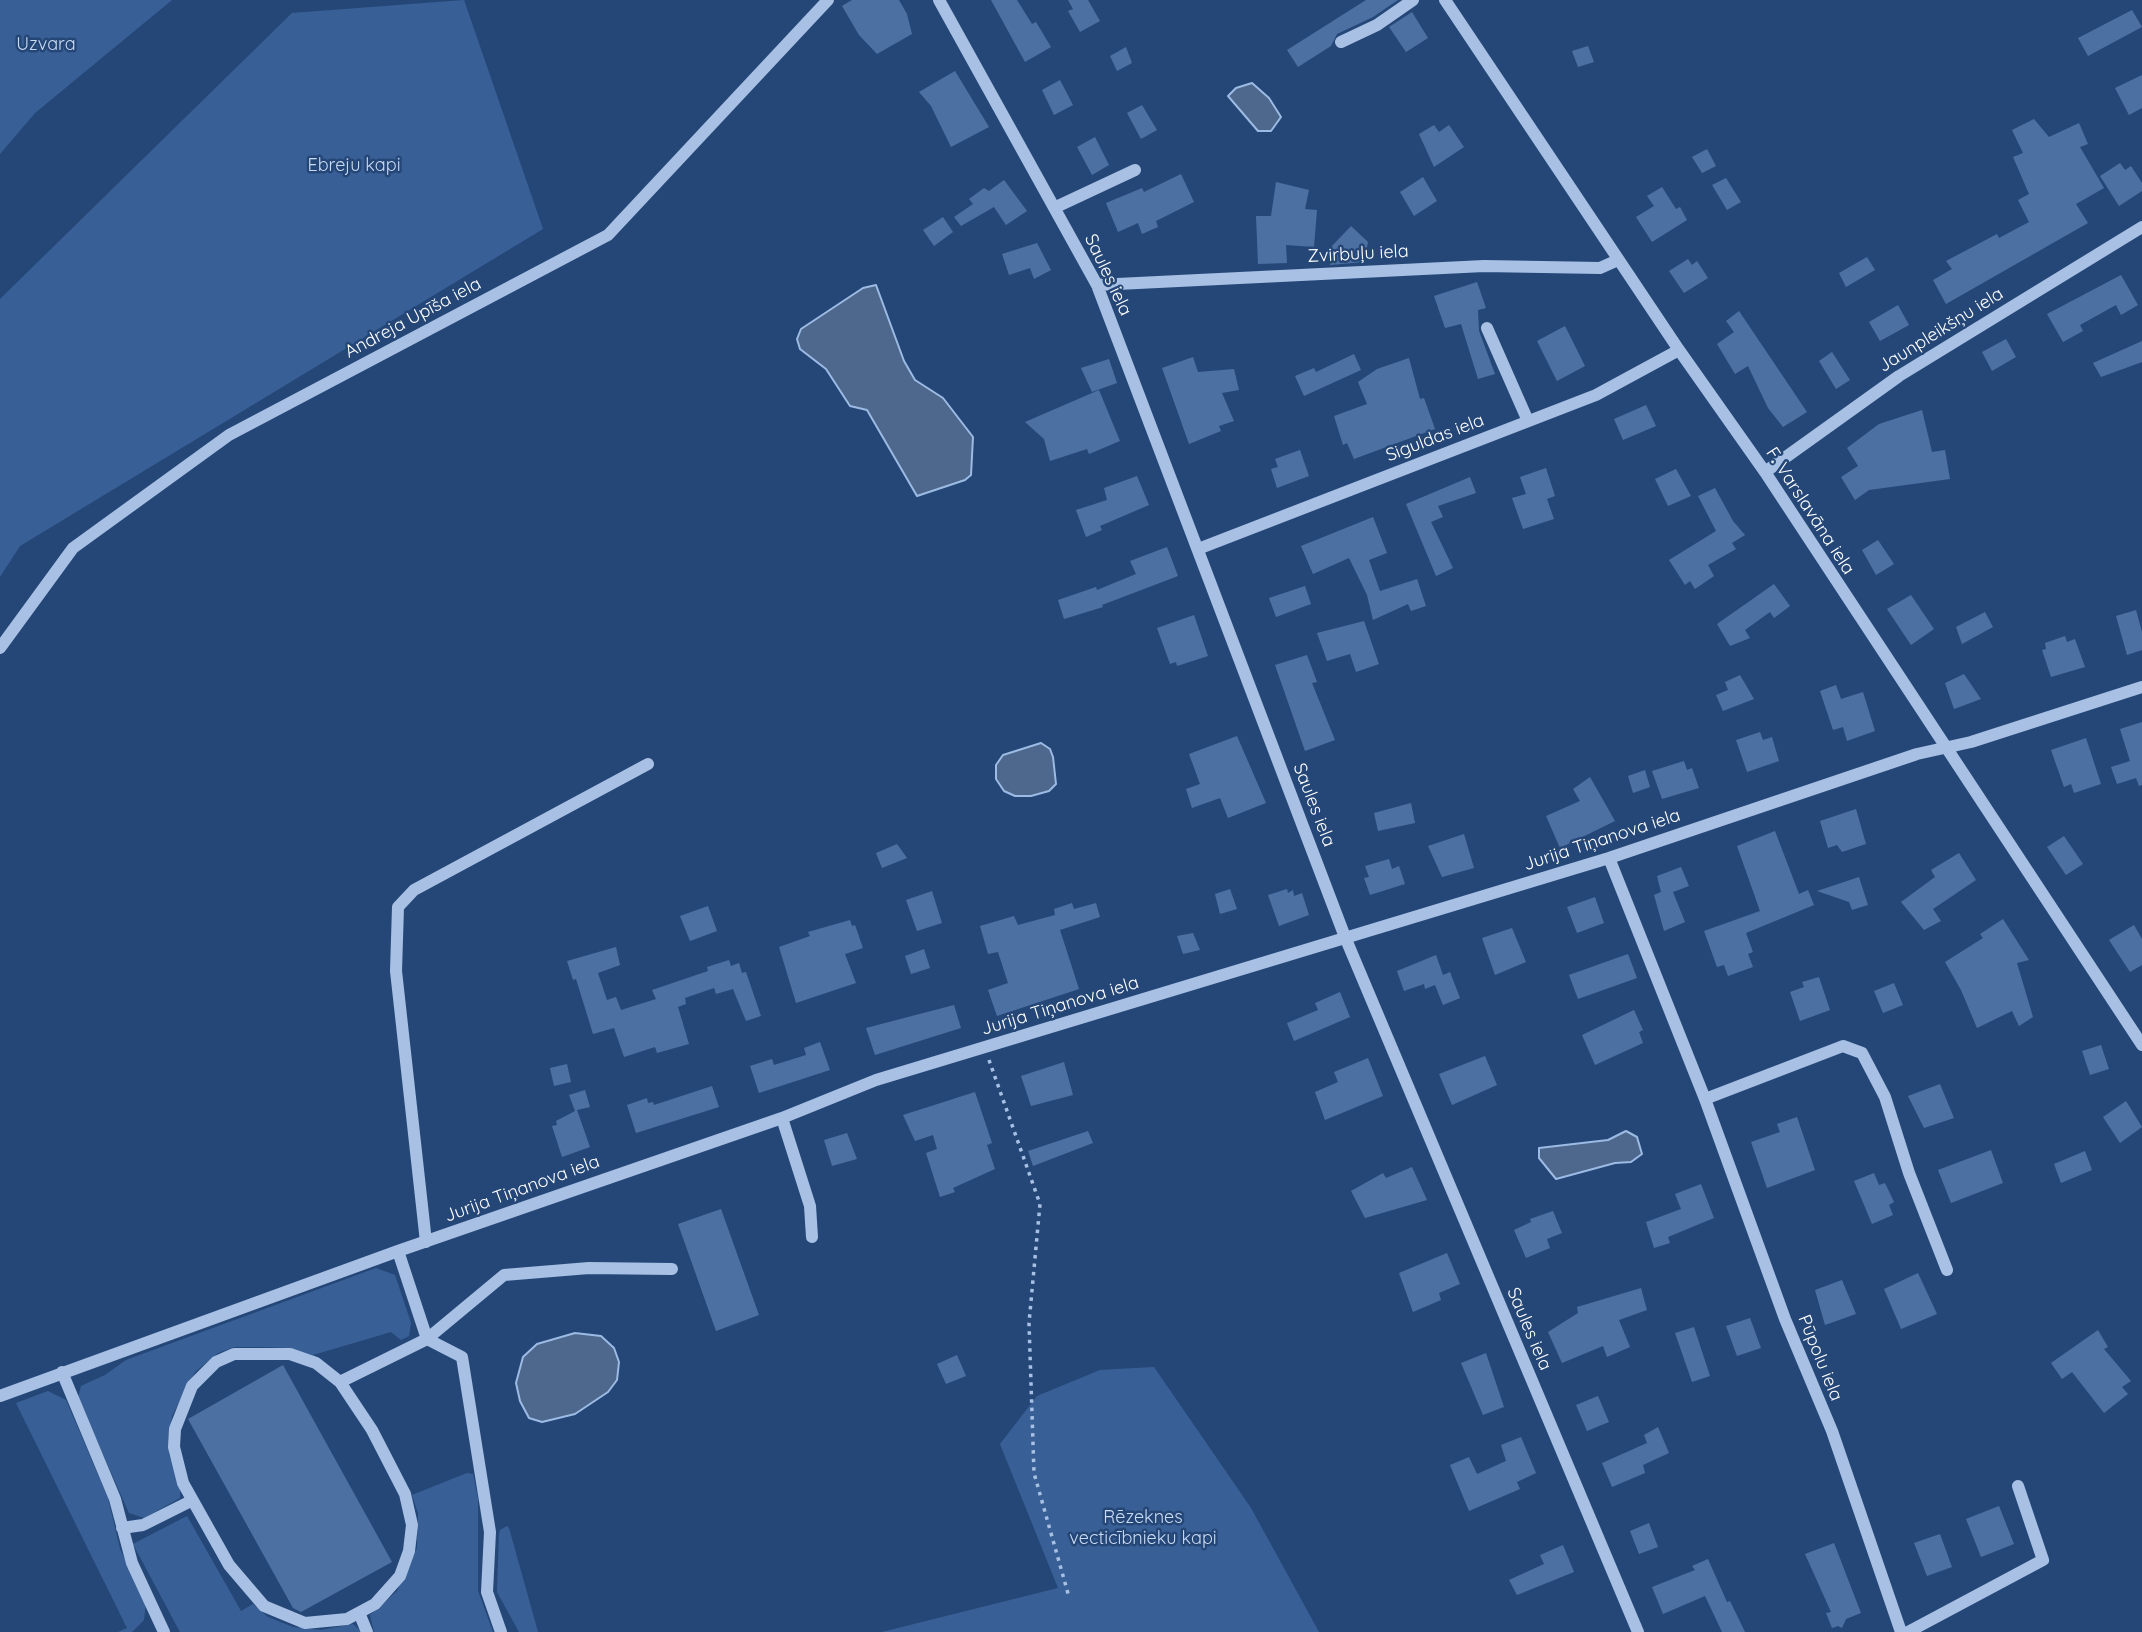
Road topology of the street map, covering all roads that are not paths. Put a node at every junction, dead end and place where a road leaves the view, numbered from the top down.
1 (828, 0) edge
2 (939, 0) edge
3 (1413, 0) edge
4 (1445, 0) edge
5 (1340, 42) dead end
6 (1135, 170) dead end
7 (1056, 207) junction
8 (2142, 227) edge
9 (1618, 260) junction
10 (1097, 285) junction
11 (1487, 328) dead end
12 (1679, 350) junction
13 (1528, 421) junction
14 (1765, 472) junction
15 (1198, 549) junction
16 (0, 648) edge
17 (2142, 687) edge
18 (1945, 748) junction
19 (648, 764) dead end
20 (1609, 858) junction
21 (1345, 937) junction
22 (2142, 1045) edge
23 (1705, 1099) junction
24 (782, 1118) junction
25 (812, 1237) dead end
26 (426, 1242) junction
27 (398, 1251) junction
28 (672, 1269) dead end
29 (1947, 1270) dead end
30 (427, 1339) junction
31 (62, 1372) junction
32 (340, 1382) junction
33 (0, 1396) edge
34 (2018, 1486) dead end
35 (191, 1501) junction
36 (122, 1528) junction
37 (360, 1615) junction
38 (164, 1632) edge
39 (367, 1632) edge
40 (501, 1632) edge
41 (1639, 1632) edge
42 (1901, 1632) edge
43 (1908, 1632) edge

1 - 16 street, Andreja Upīša iela
2 - 7 street, Saules iela
3 - 5 street
4 - 9 street, F. Varslavāna iela
6 - 7 street
7 - 10 street, Saules iela
8 - 14 street, Jaunpleikšņu iela
9 - 10 street, Zvirbuļu iela
9 - 12 street, F. Varslavāna iela
10 - 15 street, Saules iela
11 - 13 street
12 - 13 street, Siguldas iela
12 - 14 street, F. Varslavāna iela
13 - 15 street, Siguldas iela
14 - 18 street, F. Varslavāna iela
15 - 21 street, Saules iela
17 - 18 street, Jurija Tiņanova iela
18 - 20 street, Jurija Tiņanova iela
18 - 22 street, F. Varslavāna iela
19 - 26 street
20 - 21 street, Jurija Tiņanova iela
20 - 23 street, Pūpolu iela
21 - 24 street, Jurija Tiņanova iela
21 - 41 street, Saules iela
23 - 29 street
23 - 42 street, Pūpolu iela
24 - 25 street
24 - 26 street, Jurija Tiņanova iela
26 - 27 street, Jurija Tiņanova iela
27 - 30 street
27 - 31 street, Jurija Tiņanova iela
28 - 30 street
30 - 32 street
30 - 40 street
31 - 33 street, Jurija Tiņanova iela
31 - 36 street
32 - 35 street
32 - 37 street
34 - 43 street
35 - 36 street
35 - 37 street
36 - 38 street
37 - 39 street

